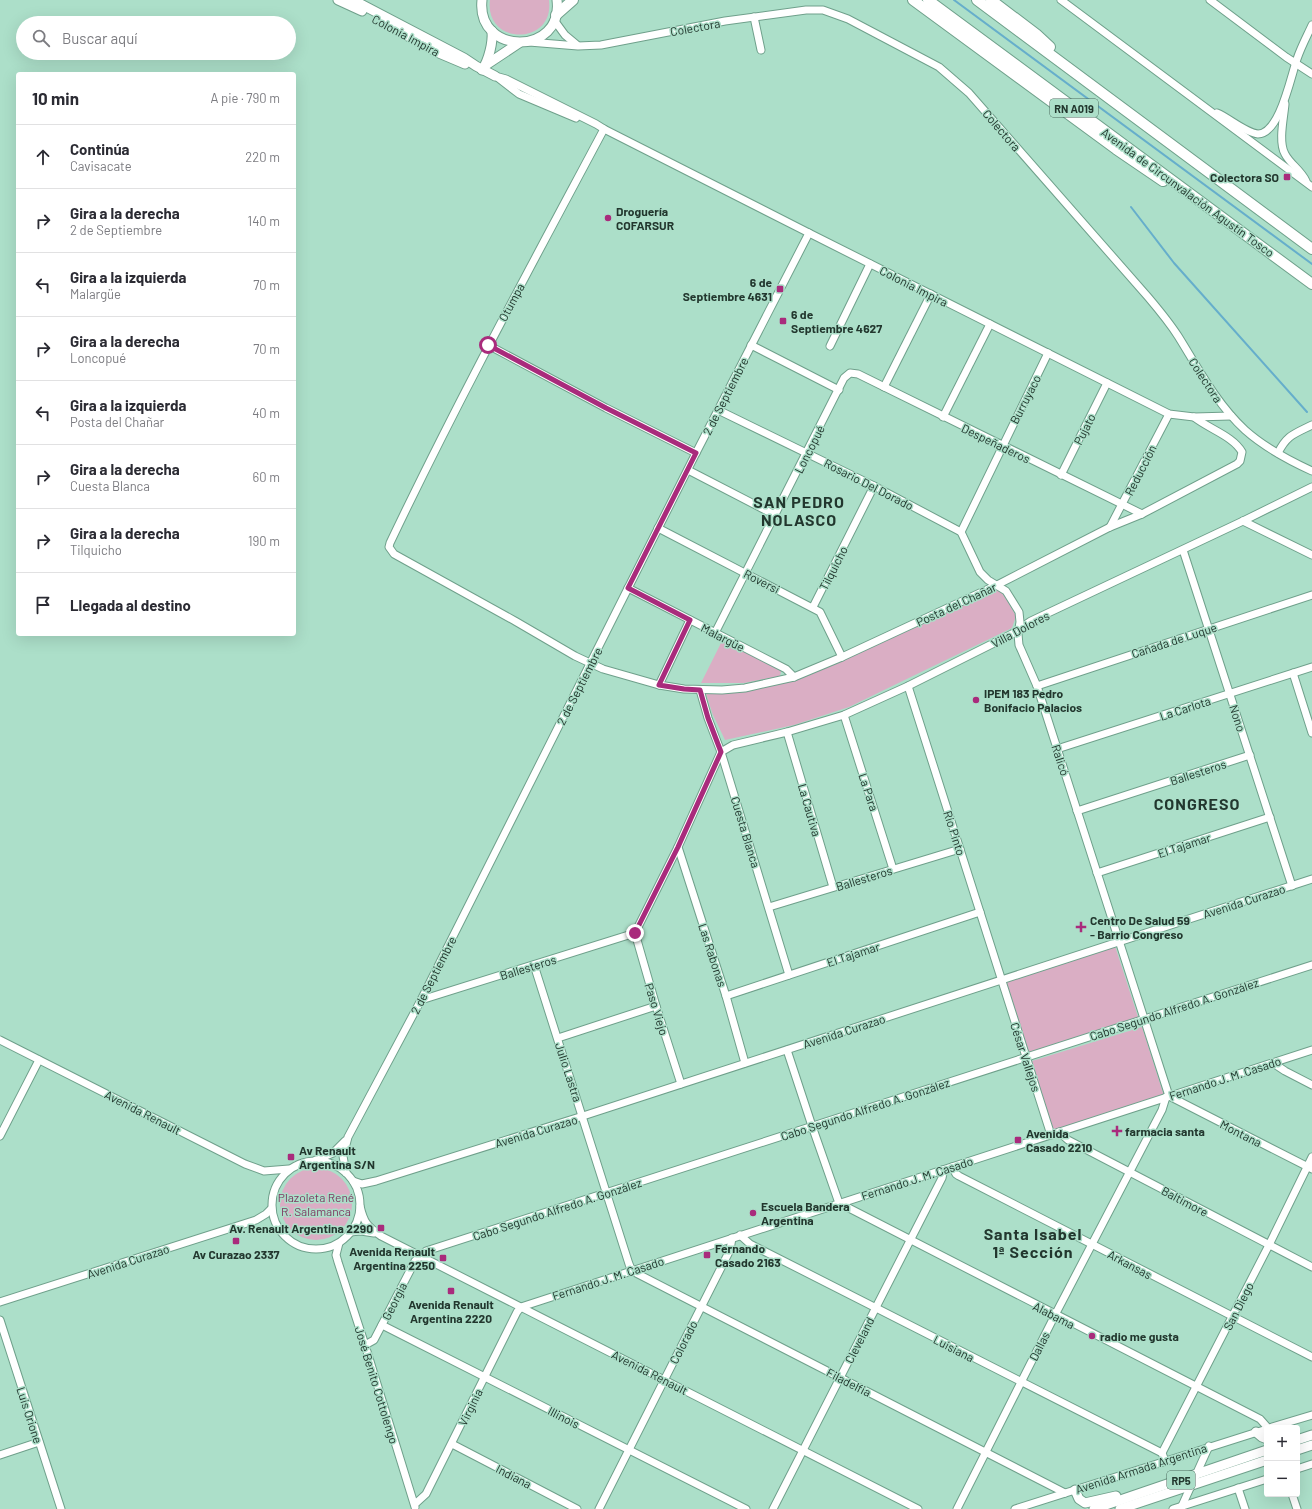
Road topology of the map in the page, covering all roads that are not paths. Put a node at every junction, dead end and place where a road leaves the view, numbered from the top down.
1 (338, 0) edge
2 (353, 0) edge
3 (482, 0) edge
4 (557, 0) edge
5 (574, 0) edge
6 (913, 0) edge
7 (928, 0) edge
8 (977, 0) edge
9 (991, 0) edge
10 (1062, 0) edge
11 (1210, 0) edge
12 (754, 17) junction
13 (555, 18) junction
14 (1312, 25) edge
15 (492, 31) junction
16 (522, 43) junction
17 (578, 46) junction
18 (761, 50) dead end
19 (1295, 63) junction
20 (481, 67) junction
21 (1312, 74) edge
22 (495, 76) joint
23 (1090, 83) junction
24 (1287, 94) junction
25 (1208, 110) junction
26 (604, 129) junction
27 (1253, 133) junction
28 (1248, 139) junction
29 (1285, 155) junction
30 (1279, 163) junction
31 (1309, 185) edge
32 (1219, 215) junction
33 (809, 233) junction
34 (1312, 248) edge
35 (870, 264) junction
36 (1312, 284) edge
37 (931, 294) junction
38 (990, 324) junction
39 (751, 344) junction
40 (488, 345) junction
41 (830, 346) dead end
42 (1048, 353) junction
43 (850, 373) joint
44 (1107, 382) junction
45 (884, 387) junction
46 (839, 390) junction
47 (718, 410) junction
48 (1169, 414) junction
49 (1231, 416) junction
50 (943, 417) junction
51 (1194, 417) junction
52 (1312, 425) edge
53 (1002, 446) junction
54 (696, 453) junction
55 (807, 453) junction
56 (1278, 453) junction
57 (688, 470) junction
58 (1312, 471) edge
59 (1061, 474) junction
60 (874, 486) junction
61 (1312, 487) edge
62 (1122, 505) junction
63 (1142, 514) junction
64 (775, 515) junction
65 (1243, 521) junction
66 (1110, 527) junction
67 (658, 528) junction
68 (961, 532) junction
69 (390, 543) joint
70 (1182, 550) junction
71 (1312, 555) edge
72 (746, 573) junction
73 (997, 585) junction
74 (628, 588) junction
75 (1312, 595) edge
76 (813, 607) junction
77 (690, 620) junction
78 (1018, 629) junction
79 (1209, 629) junction
80 (715, 633) junction
81 (842, 657) junction
82 (590, 664) junction
83 (1312, 666) edge
84 (1293, 673) junction
85 (794, 677) junction
86 (659, 685) junction
87 (908, 686) junction
88 (1037, 686) junction
89 (700, 690) junction
90 (1230, 693) junction
91 (844, 715) junction
92 (787, 732) junction
93 (1312, 733) edge
94 (1057, 749) junction
95 (721, 752) junction
96 (1250, 755) junction
97 (1077, 811) junction
98 (1270, 818) junction
99 (678, 847) junction
100 (960, 849) junction
101 (893, 869) junction
102 (1097, 872) junction
103 (1312, 879) edge
104 (1292, 886) junction
105 (833, 887) junction
106 (769, 907) junction
107 (980, 912) junction
108 (635, 933) junction
109 (1120, 942) junction
110 (534, 965) junction
111 (1312, 965) edge
112 (789, 975) junction
113 (1002, 980) junction
114 (726, 996) junction
115 (421, 1000) junction
116 (656, 1006) junction
117 (1143, 1019) junction
118 (558, 1038) junction
119 (0, 1040) edge
120 (787, 1050) junction
121 (1312, 1050) edge
122 (1026, 1057) junction
123 (39, 1060) junction
124 (745, 1063) junction
125 (1273, 1063) junction
126 (681, 1084) junction
127 (1312, 1085) edge
128 (1168, 1097) junction
129 (583, 1116) junction
130 (812, 1126) junction
131 (1059, 1132) junction
132 (1051, 1135) junction
133 (0, 1136) edge
134 (348, 1138) junction
135 (1312, 1157) edge
136 (312, 1161) junction
137 (952, 1167) junction
138 (1310, 1168) edge
139 (289, 1170) junction
140 (942, 1170) junction
141 (346, 1172) junction
142 (1129, 1172) junction
143 (353, 1181) junction
144 (376, 1181) junction
145 (607, 1193) junction
146 (359, 1196) junction
147 (839, 1204) junction
148 (360, 1206) junction
149 (271, 1209) junction
150 (256, 1220) junction
151 (276, 1223) junction
152 (350, 1232) junction
153 (740, 1235) junction
154 (381, 1236) junction
155 (732, 1238) junction
156 (910, 1240) junction
157 (338, 1243) junction
158 (1092, 1244) junction
159 (1269, 1245) junction
160 (324, 1248) junction
161 (420, 1255) junction
162 (338, 1262) junction
163 (1312, 1267) edge
164 (632, 1271) junction
165 (0, 1302) edge
166 (701, 1306) junction
167 (521, 1307) junction
168 (876, 1308) junction
169 (1055, 1315) junction
170 (1232, 1317) junction
171 (0, 1320) edge
172 (382, 1325) junction
173 (365, 1345) junction
174 (1312, 1357) edge
175 (485, 1377) junction
176 (840, 1377) junction
177 (664, 1380) junction
178 (1021, 1382) junction
179 (1196, 1387) junction
180 (1312, 1414) edge
181 (1265, 1425) edge
182 (1277, 1425) edge
183 (1264, 1429) edge
184 (1312, 1430) edge
185 (1256, 1432) junction
186 (1300, 1434) edge
187 (1312, 1435) edge
188 (1264, 1438) edge
189 (1300, 1439) edge
190 (39, 1442) junction
191 (452, 1444) junction
192 (1312, 1445) edge
193 (1209, 1446) junction
194 (1300, 1449) edge
195 (629, 1450) junction
196 (803, 1450) junction
197 (1264, 1451) edge
198 (986, 1452) junction
199 (1162, 1453) junction
200 (0, 1455) edge
201 (1165, 1461) junction
202 (1264, 1461) edge
203 (1312, 1464) edge
204 (1300, 1468) edge
205 (1198, 1474) junction
206 (1264, 1480) edge
207 (1192, 1485) junction
208 (1238, 1488) junction
209 (1075, 1490) junction
210 (1065, 1493) junction
211 (1135, 1496) junction
212 (1293, 1497) edge
213 (415, 1507) edge
214 (1181, 1508) edge
215 (61, 1509) edge
216 (577, 1509) edge
217 (599, 1509) edge
218 (746, 1509) edge
219 (773, 1509) edge
220 (918, 1509) edge
221 (957, 1509) edge
222 (1015, 1509) edge
223 (1094, 1509) edge
224 (1120, 1509) edge
225 (1173, 1509) edge
226 (1245, 1509) edge
227 (1297, 1509) edge

1 - 20 main road, Colonia Impira
2 - 20 main road, Colonia Impira
3 - 15 main road
4 - 13 main road
5 - 13 highway
6 - 32 highway
7 - 32 highway, Avenida de Circunvalación Agustín Tosco / RN A019
8 - 23 highway, RN A019
9 - 23 highway
10 - 25 street
11 - 19 street
12 - 17 street, Colectora
12 - 18 street
12 - 49 street, Colectora
13 - 16 main road
13 - 17 street
14 - 19 street
15 - 16 main road
15 - 20 main road
16 - 17 street, Colectora
16 - 20 main road
19 - 21 street
19 - 24 street
20 - 22 main road, Colonia Impira
22 - 26 street, Colonia Impira
23 - 34 highway, RN A019
24 - 27 street
24 - 29 street
25 - 27 street
25 - 28 street
26 - 33 street, Colonia Impira
26 - 40 street, Otumpa
27 - 28 street
28 - 30 street
29 - 30 street
29 - 31 street
30 - 31 street
32 - 36 highway, Avenida de Circunvalación Agustín Tosco / RN A019
33 - 35 street, Colonia Impira
33 - 39 street, 2 de Septiembre
35 - 37 street, Colonia Impira
35 - 41 street
37 - 38 street, Colonia Impira
37 - 45 street
38 - 42 street, Colonia Impira
38 - 50 street
39 - 46 street
39 - 47 street, 2 de Septiembre
40 - 54 street
40 - 69 street, Otumpa
42 - 44 street, Colonia Impira
42 - 53 street, Burruyaco
43 - 45 street, Despeñaderos
43 - 46 street, Loncopué
44 - 48 street, Colonia Impira
44 - 59 street, Pujato
45 - 50 street, Despeñaderos
46 - 55 street, Loncopué
47 - 54 street, 2 de Septiembre
47 - 55 street, Rosario Del Dorado
48 - 51 street, Colonia Impira
48 - 62 street, Reducción
49 - 51 street, Colonia Impira
49 - 56 street, Colectora
50 - 53 street, Despeñaderos
51 - 63 street, Posta del Chañar
52 - 56 street
53 - 59 street, Despeñaderos
53 - 68 street, Burruyaco
54 - 57 street, 2 de Septiembre
55 - 60 street, Rosario Del Dorado
55 - 64 street, Loncopué
56 - 58 street, Colectora
57 - 64 street
57 - 67 street, 2 de Septiembre
59 - 62 street, Despeñaderos
60 - 68 street, Rosario Del Dorado
60 - 76 street, Tilquicho
61 - 65 street, Villa Dolores
62 - 63 street, Despeñaderos
62 - 66 street, Reducción
63 - 66 street, Posta del Chañar
64 - 72 street, Loncopué
65 - 70 street, Villa Dolores
65 - 71 street
66 - 73 street, Posta del Chañar
67 - 72 street, Roversi
67 - 74 street, 2 de Septiembre
68 - 73 street
69 - 82 street, Posta del Chañar
70 - 78 street, Villa Dolores
70 - 79 street, Nono
72 - 76 street, Roversi
72 - 80 street, Loncopué
73 - 78 street, Ralicó
73 - 81 street, Posta del Chañar
74 - 77 street, Malargüe
74 - 82 street, 2 de Septiembre
75 - 79 street, Cañada de Luque
76 - 81 street, Roversi
77 - 80 street, Malargüe
77 - 86 street
78 - 87 street, Villa Dolores
78 - 88 street, Ralicó
79 - 88 street, Cañada de Luque
79 - 90 street, Nono
80 - 85 street, Malargüe
81 - 85 street, Posta del Chañar
82 - 86 street, Posta del Chañar
82 - 115 street, 2 de Septiembre
83 - 84 street, La Carlota
84 - 90 street, La Carlota
84 - 93 street
85 - 89 street, Posta del Chañar
86 - 89 street, Posta del Chañar
87 - 91 street, Villa Dolores
87 - 100 street, Río Pinto
88 - 94 street, Ralicó
89 - 95 street, Cuesta Blanca
90 - 94 street, La Carlota
90 - 96 street, Nono
91 - 92 street, Villa Dolores
91 - 101 street, La Para
92 - 95 street, Villa Dolores
92 - 105 street, La Cautiva
94 - 97 street, Ralicó
95 - 99 street
95 - 106 street, Cuesta Blanca
96 - 97 street, Ballesteros
96 - 98 street, Nono
97 - 102 street, Ralicó
98 - 102 street, El Tajamar
98 - 104 street, Nono
99 - 108 street
99 - 114 street, Las Rabonas
100 - 101 street, Ballesteros
100 - 107 street, Río Pinto
101 - 105 street, Ballesteros
102 - 109 street, Ralicó
103 - 104 street, Avenida Curazao
104 - 109 street, Avenida Curazao
105 - 106 street, Ballesteros
106 - 112 street, Cuesta Blanca
107 - 112 street, El Tajamar
107 - 113 street, Río Pinto
108 - 110 street, Ballesteros
108 - 116 street, Paso Viejo
109 - 113 street, Avenida Curazao
109 - 117 street, Ralicó
110 - 115 street, Ballesteros
110 - 118 street, Julio Lastra
111 - 117 street, Cabo Segundo Alfredo A. González
112 - 114 street, El Tajamar
113 - 120 street, Avenida Curazao
113 - 122 street, César Vallejos
114 - 124 street, Las Rabonas
115 - 134 street, 2 de Septiembre
116 - 118 street
116 - 126 street, Paso Viejo
117 - 122 street, Cabo Segundo Alfredo A. González
117 - 128 street, Ralicó
118 - 129 street, Julio Lastra
119 - 123 street, Avenida Renault
120 - 124 street, Avenida Curazao
120 - 130 street
121 - 125 street, Fernando J. M. Casado
122 - 130 street, Cabo Segundo Alfredo A. González
122 - 132 street, César Vallejos
123 - 133 street
123 - 139 street, Avenida Renault
124 - 126 street, Avenida Curazao
125 - 127 street
125 - 128 street, Fernando J. M. Casado
126 - 129 street, Avenida Curazao
128 - 131 street, Fernando J. M. Casado
128 - 138 street, Montana
128 - 142 street, Dallas
129 - 144 street, Avenida Curazao
129 - 145 street, Julio Lastra
130 - 145 street, Cabo Segundo Alfredo A. González
130 - 147 street
131 - 132 street, Fernando J. M. Casado
131 - 142 street, Baltimore
132 - 137 street, Fernando J. M. Casado
134 - 136 street, 2 de Septiembre
134 - 141 street, 2 de Septiembre
135 - 138 street, San Diego
136 - 139 street
136 - 141 street
137 - 140 street, Fernando J. M. Casado
137 - 158 street, Arkansas
138 - 159 street, San Diego
139 - 149 street
140 - 147 street, Fernando J. M. Casado
140 - 156 street, Cleveland
141 - 143 street
142 - 158 street, Dallas
142 - 159 street, Baltimore
143 - 144 street, Avenida Curazao
143 - 146 street
144 - 146 street, Avenida Curazao
145 - 161 street, Cabo Segundo Alfredo A. González
145 - 164 street, Julio Lastra
146 - 148 street
147 - 153 street, Fernando J. M. Casado
147 - 156 street, Alabama
148 - 152 street
148 - 154 street, Avenida Renault
149 - 150 street, Avenida Curazao
149 - 151 street
150 - 151 street, Avenida Curazao
150 - 165 street, Avenida Curazao
151 - 160 street
152 - 154 street, Avenida Renault
152 - 157 street
153 - 155 street, Fernando J. M. Casado
153 - 168 street, Luisiana
154 - 161 street, Avenida Renault
155 - 164 street, Fernando J. M. Casado
155 - 166 street, Colorado
156 - 168 street, Cleveland
156 - 169 street, Alabama
157 - 160 street
157 - 162 street, José Benito Cottolengo
158 - 169 street, Dallas
158 - 170 street, Arkansas
159 - 163 street, Baltimore
159 - 170 street, San Diego
160 - 162 street, José Benito Cottolengo
161 - 167 street, Avenida Renault
161 - 172 street, Georgia
162 - 173 street, José Benito Cottolengo
164 - 166 street, Filadelfia
164 - 167 street, Fernando J. M. Casado
166 - 176 street, Filadelfia
166 - 177 street, Colorado
167 - 175 street, Virginia
167 - 177 street, Avenida Renault
168 - 176 street, Cleveland
168 - 178 street, Luisiana
169 - 178 street, Dallas
169 - 179 street, Alabama
170 - 174 street, Arkansas
170 - 179 street, San Diego
171 - 190 street, Luis Orione
172 - 173 street, Georgia
172 - 175 street, Illinois
173 - 213 street, José Benito Cottolengo
175 - 191 street, Virginia
175 - 195 street, Illinois
176 - 196 street, Cleveland
176 - 198 street, Filadelfia
177 - 195 street, Colorado
177 - 196 street, Avenida Renault
178 - 198 street, Dallas
178 - 199 street, Luisiana
179 - 181 street, Alabama
179 - 199 street, San Diego
180 - 182 street, Avenida Armada Argentina
183 - 185 street, Avenida Armada Argentina
184 - 186 main road
185 - 188 main road
185 - 193 street, Avenida Armada Argentina
187 - 189 main road
190 - 200 street
190 - 215 street, Luis Orione
191 - 213 street, Virginia
191 - 216 street, Indiana
192 - 194 main road
193 - 201 street, Avenida Armada Argentina
193 - 205 street
195 - 217 street, Colorado
195 - 218 street, Illinois
196 - 219 street, Cleveland
196 - 220 street, Avenida Renault
197 - 205 main road, Avenida Armada Argentina / RP5
198 - 210 street, Filadelfia
198 - 221 street, Dallas
199 - 201 street
201 - 209 street, Avenida Armada Argentina
202 - 207 main road, RP5
203 - 204 street
205 - 207 street
205 - 211 main road, Avenida Armada Argentina / RP5
206 - 208 street
207 - 214 street
207 - 224 main road, RP5
208 - 214 street
208 - 226 street
209 - 210 street, Avenida Armada Argentina
209 - 211 main road
210 - 222 street, Avenida Armada Argentina
211 - 223 main road, Avenida Armada Argentina / RP5
212 - 227 street
214 - 225 street

